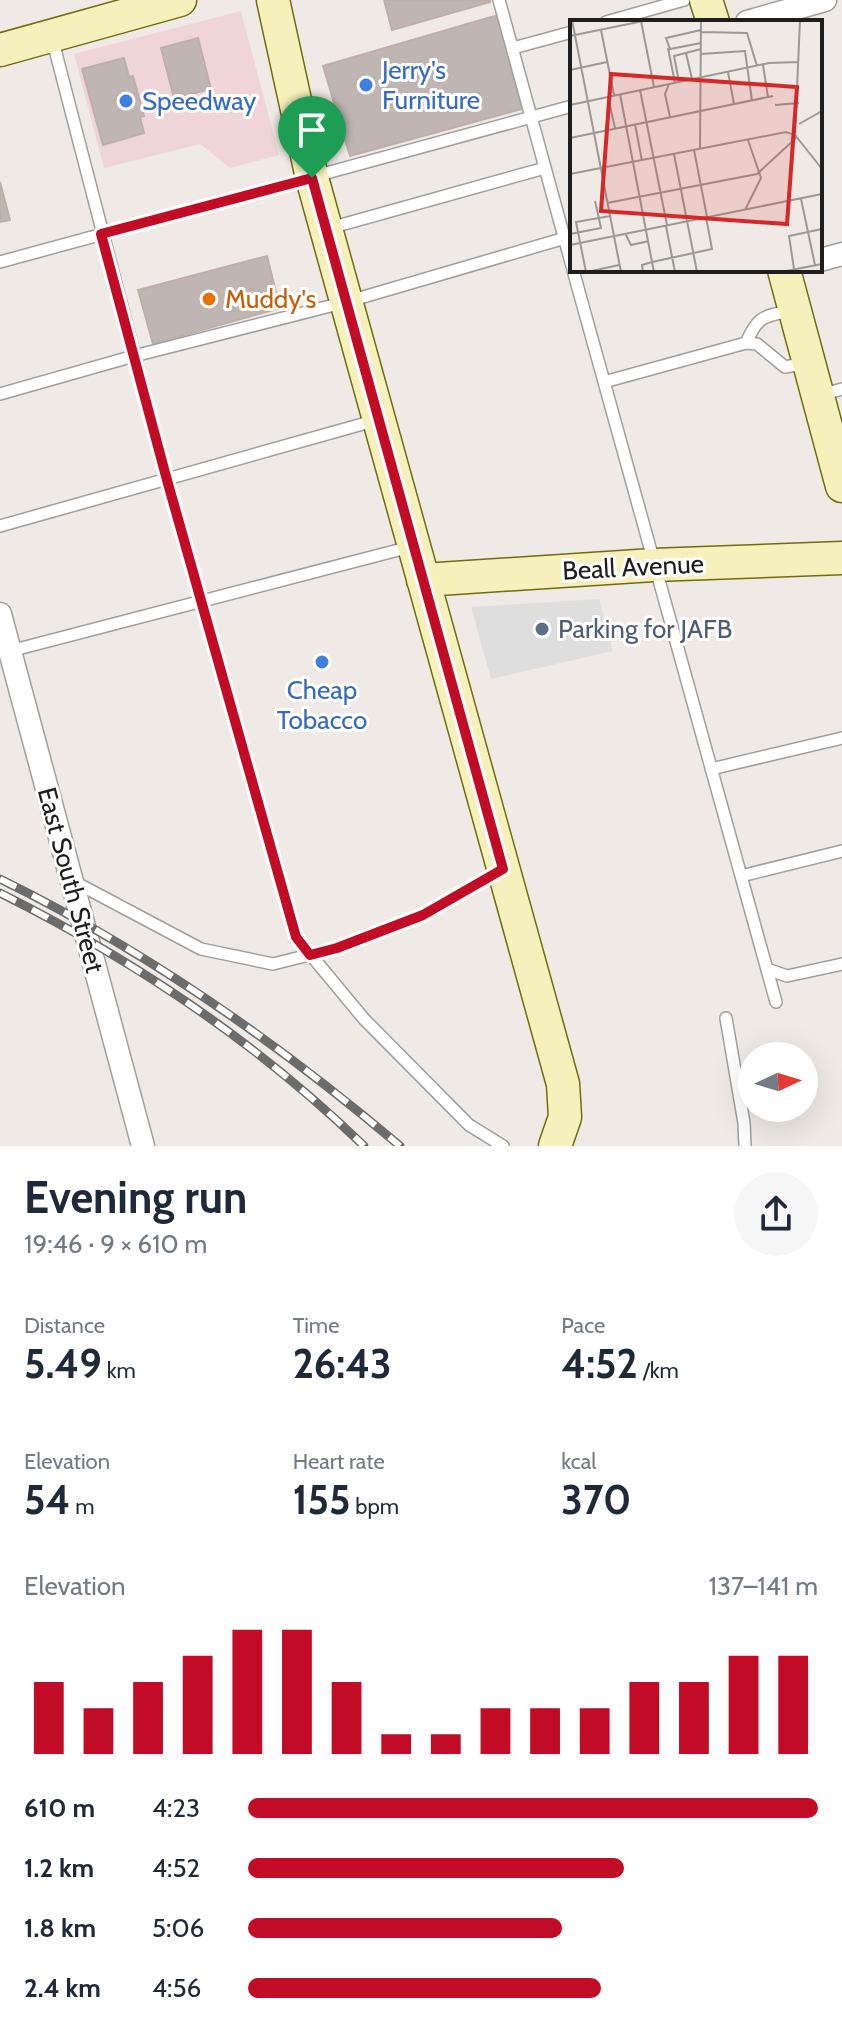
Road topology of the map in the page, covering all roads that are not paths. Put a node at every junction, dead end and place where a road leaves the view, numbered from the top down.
1 (180, 0) edge
2 (273, 0) edge
3 (499, 0) edge
4 (684, 0) edge
5 (706, 0) edge
6 (825, 0) edge
7 (128, 6) edge
8 (613, 20) edge
9 (712, 20) edge
10 (754, 20) edge
11 (570, 33) edge
12 (51, 35) junction
13 (513, 48) junction
14 (0, 50) edge
15 (570, 107) edge
16 (532, 117) junction
17 (545, 168) junction
18 (312, 178) junction
19 (326, 229) junction
20 (101, 234) junction
21 (568, 238) edge
22 (842, 254) edge
23 (822, 259) edge
24 (0, 262) edge
25 (573, 272) edge
26 (784, 272) edge
27 (346, 302) junction
28 (793, 309) junction
29 (746, 343) junction
30 (134, 356) junction
31 (808, 363) junction
32 (604, 382) junction
33 (0, 394) edge
34 (829, 405) edge
35 (379, 420) junction
36 (167, 480) junction
37 (842, 486) edge
38 (0, 526) edge
39 (414, 546) junction
40 (842, 558) edge
41 (653, 565) junction
42 (423, 580) junction
43 (201, 601) junction
44 (0, 614) edge
45 (6, 649) edge
46 (842, 738) edge
47 (711, 769) junction
48 (842, 851) edge
49 (503, 869) junction
50 (741, 876) junction
51 (71, 880) junction
52 (310, 955) junction
53 (842, 964) edge
54 (767, 969) junction
55 (776, 1002) dead end
56 (726, 1018) dead end
57 (143, 1146) edge
58 (503, 1146) edge
59 (555, 1146) edge
60 (745, 1146) edge

1 - 7 main road
2 - 18 main road
3 - 13 lane
4 - 8 lane
5 - 9 main road
6 - 10 street
7 - 12 main road
11 - 13 lane
12 - 14 main road
12 - 20 lane
13 - 16 lane
15 - 16 lane
16 - 17 lane
16 - 18 lane
17 - 19 lane
17 - 21 lane
18 - 19 main road
18 - 20 lane
19 - 27 main road
20 - 24 lane
20 - 30 lane
21 - 27 lane
22 - 23 street
25 - 32 lane
26 - 28 main road
27 - 30 lane
27 - 35 main road
28 - 29 lane
28 - 31 main road
29 - 31 lane
29 - 32 lane
30 - 33 lane
30 - 36 lane
31 - 34 main road
32 - 41 lane
34 - 37 main road
35 - 36 lane
35 - 39 main road
36 - 38 lane
36 - 43 lane
39 - 42 main road
39 - 43 lane
40 - 41 main road, Beall Avenue
41 - 42 main road, Beall Avenue
41 - 47 lane
42 - 49 main road
43 - 45 lane
43 - 52 lane
44 - 45 street, East South Street
45 - 51 street, East South Street
46 - 47 lane
47 - 50 lane
48 - 50 lane
49 - 52 lane
49 - 59 main road
50 - 54 lane
51 - 52 lane
51 - 57 street, East South Street
52 - 58 lane
53 - 54 lane
54 - 55 lane
56 - 60 lane

